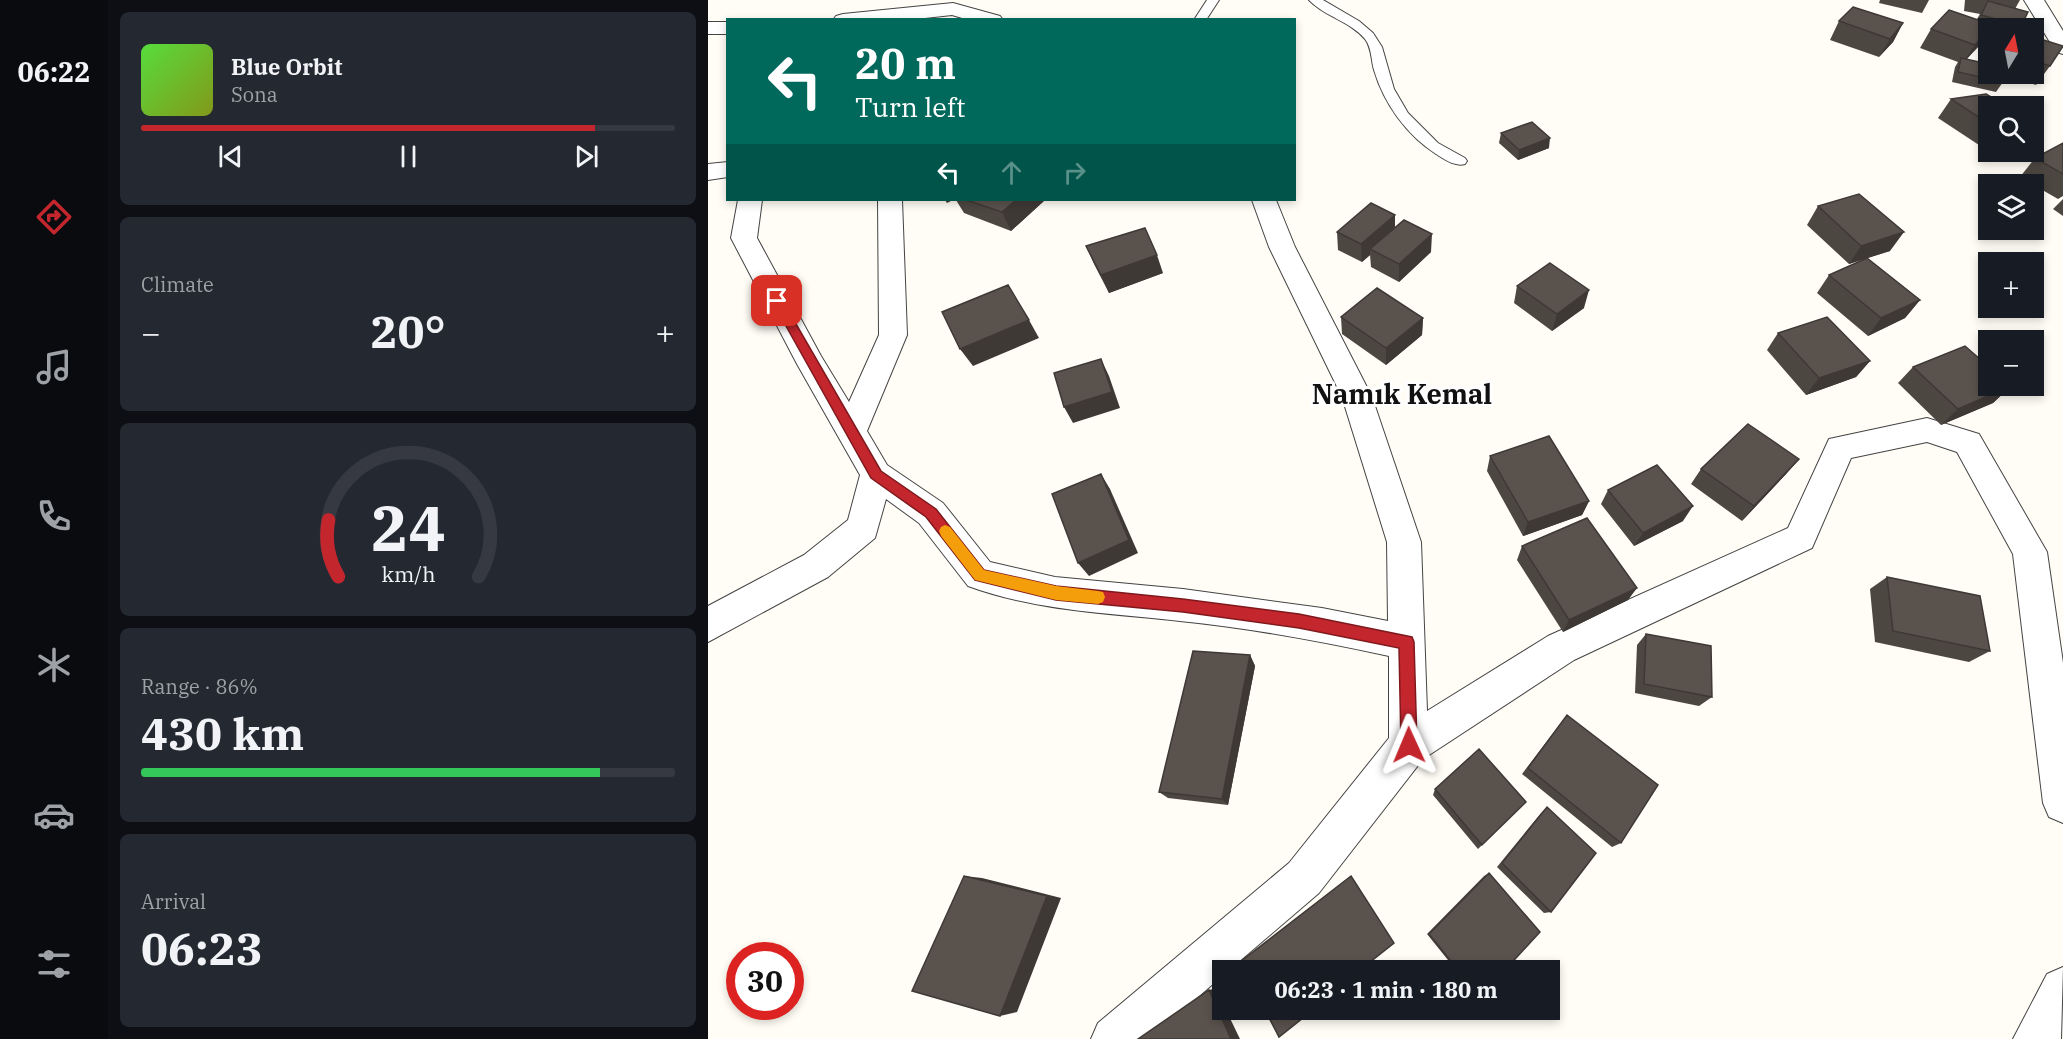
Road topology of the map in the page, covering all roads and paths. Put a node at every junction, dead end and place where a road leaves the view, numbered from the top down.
1 (1213, 0) edge
2 (1315, 0) edge
3 (2034, 0) edge
4 (915, 11) edge
5 (859, 18) edge
6 (986, 18) edge
7 (1201, 18) edge
8 (708, 28) edge
9 (726, 28) edge
10 (2063, 48) edge
11 (1460, 161) dead end
12 (726, 169) edge
13 (708, 172) edge
14 (750, 201) edge
15 (890, 201) edge
16 (1264, 201) edge
17 (851, 433) junction
18 (876, 474) junction
19 (708, 625) edge
20 (1406, 642) junction
21 (1409, 745) junction
22 (2063, 803) edge
23 (2063, 990) edge
24 (1114, 1039) edge
25 (2036, 1039) edge

1 - 7 lane
2 - 11 lane
3 - 10 street
4 - 5 street
4 - 6 street
8 - 9 street
12 - 13 street
14 - 17 street
15 - 17 street
16 - 20 street
17 - 18 street
18 - 19 street
18 - 20 street
20 - 21 street
21 - 22 street
21 - 24 street
23 - 25 street

